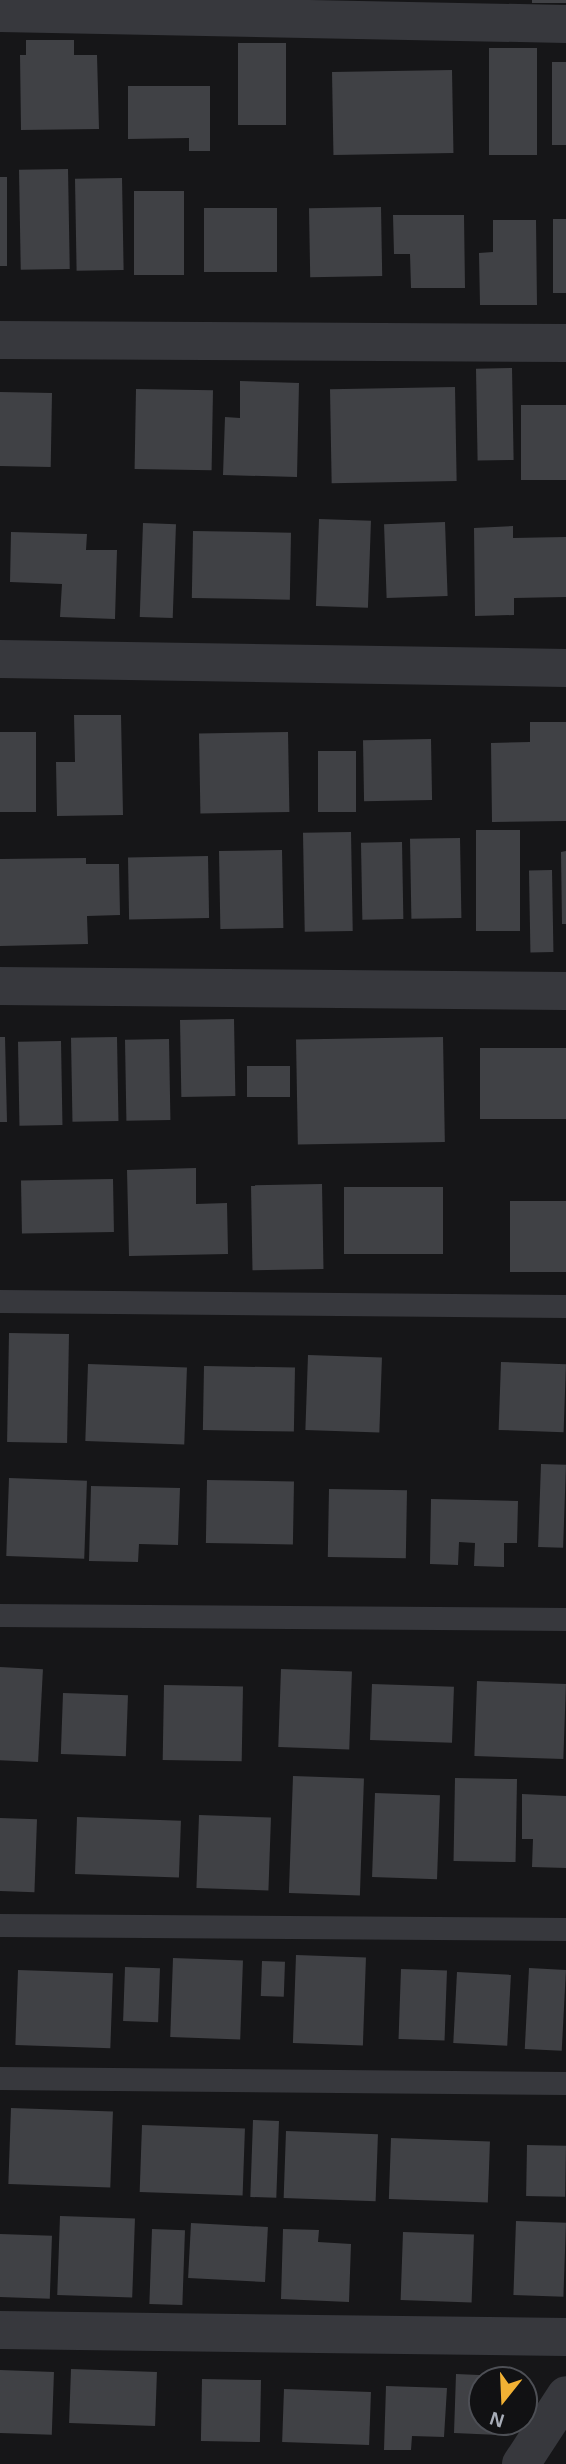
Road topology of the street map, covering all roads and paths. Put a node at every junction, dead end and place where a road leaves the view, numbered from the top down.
1 (0, 13) edge
2 (566, 24) edge
3 (0, 340) edge
4 (566, 342) edge
5 (0, 659) edge
6 (566, 668) edge
7 (0, 985) edge
8 (566, 991) edge
9 (0, 1301) edge
10 (566, 1306) edge
11 (0, 1615) edge
12 (566, 1619) edge
13 (0, 1925) edge
14 (566, 1929) edge
15 (0, 2078) edge
16 (566, 2083) edge
17 (0, 2330) edge
18 (566, 2337) edge
19 (566, 2395) edge
20 (521, 2464) edge

1 - 2 street
3 - 4 street
5 - 6 street
7 - 8 street
9 - 10 lane
11 - 12 lane
13 - 14 lane
15 - 16 lane
17 - 18 street
19 - 20 street

